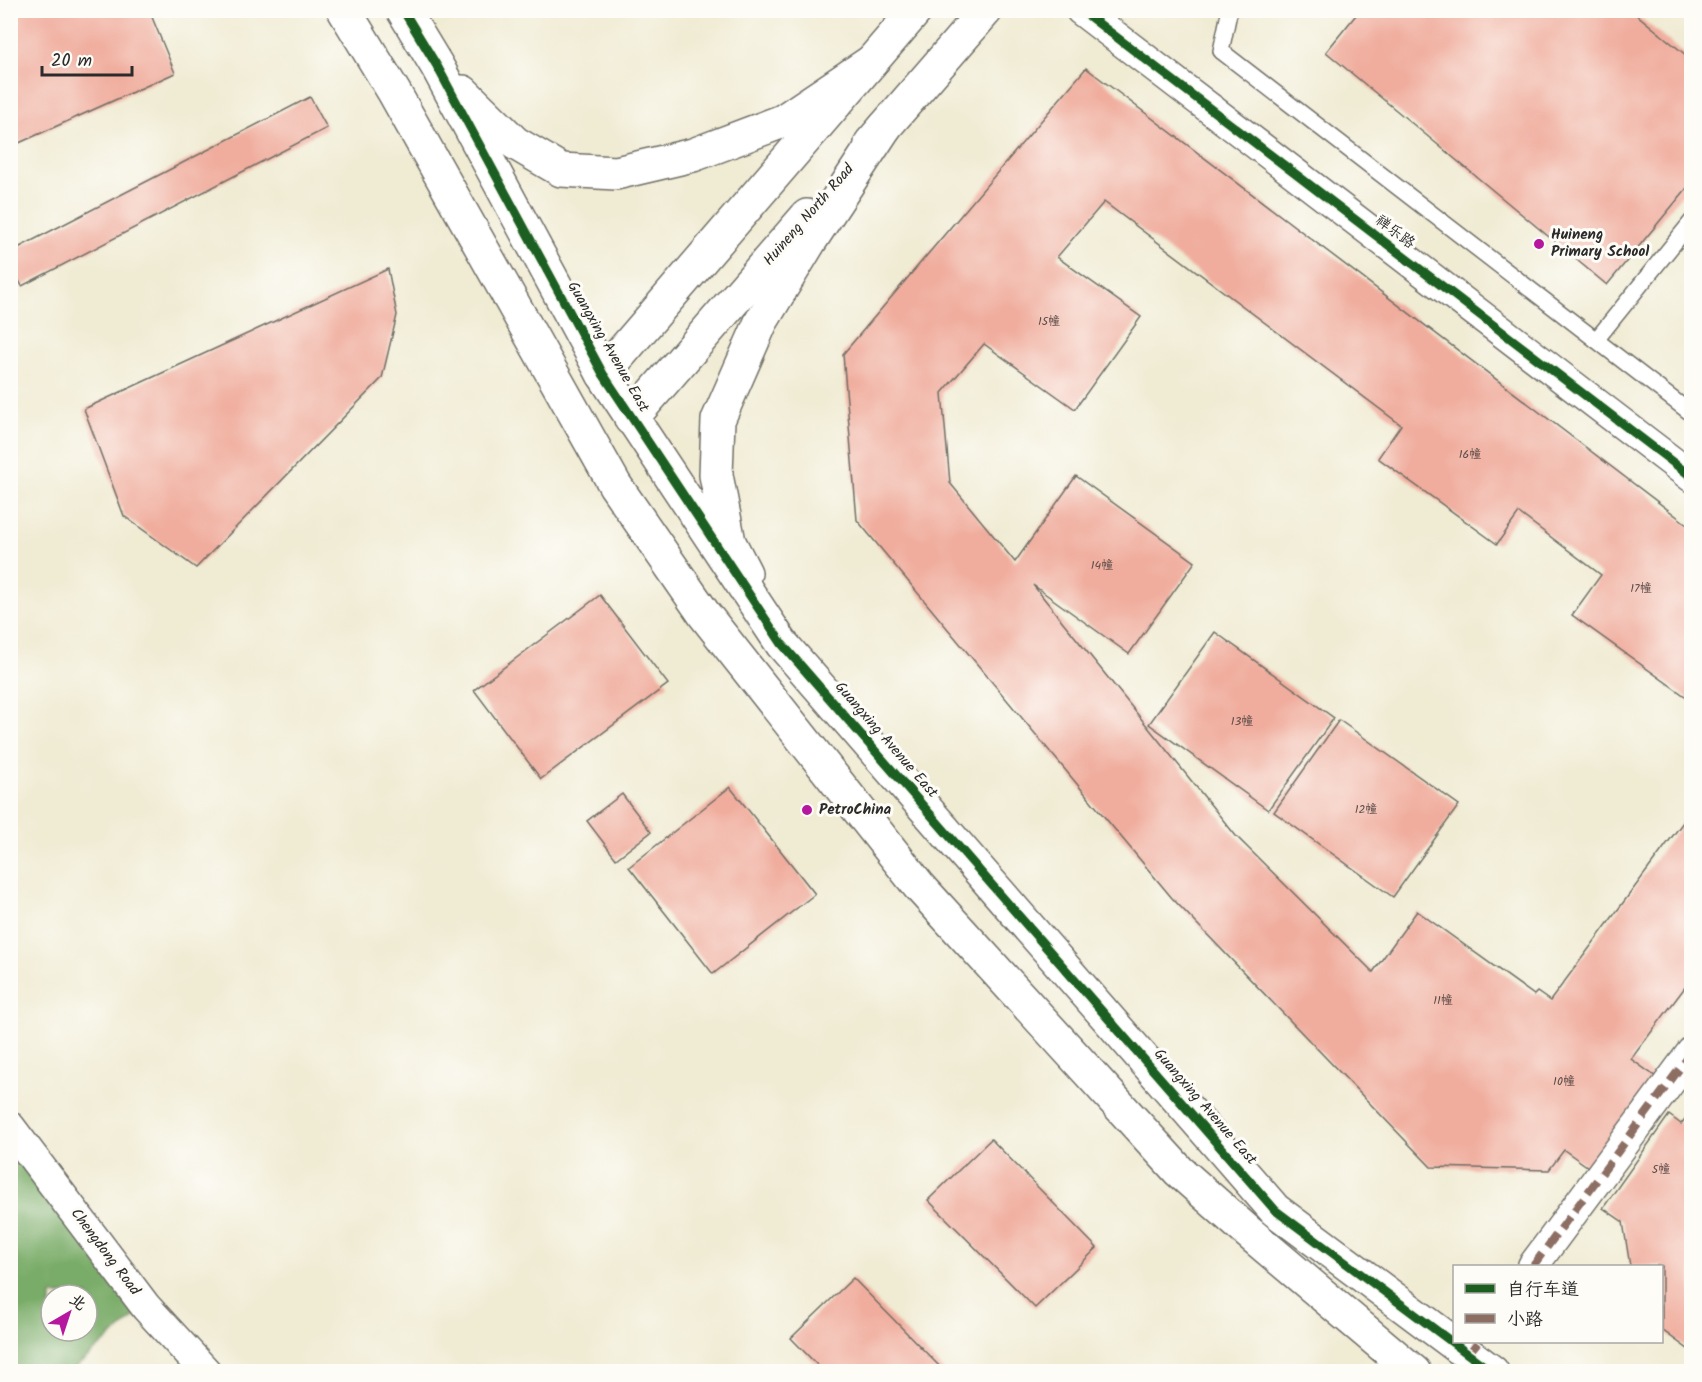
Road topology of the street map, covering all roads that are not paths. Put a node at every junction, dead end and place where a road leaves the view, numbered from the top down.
1 (344, 10) edge
2 (403, 10) edge
3 (916, 10) edge
4 (986, 10) edge
5 (1081, 10) edge
6 (1231, 10) edge
7 (871, 62) junction
8 (437, 66) junction
9 (885, 127) junction
10 (1692, 221) edge
11 (1596, 340) junction
12 (603, 374) junction
13 (1692, 414) edge
14 (631, 419) junction
15 (1692, 477) edge
16 (782, 644) junction
17 (1692, 1052) edge
18 (10, 1127) edge
19 (1534, 1265) edge
20 (1453, 1337) edge
21 (1461, 1343) edge
22 (1479, 1356) edge
23 (206, 1371) edge
24 (1414, 1371) edge

1 - 24 main road
2 - 8 main road, Guangxing Avenue East
3 - 7 main road
4 - 9 main road, Huineng North Road
5 - 15 street, 禅乐路
6 - 11 lane
7 - 8 main road
7 - 12 main road
8 - 12 main road, Guangxing Avenue East
9 - 14 main road, Huineng North Road
9 - 16 main road
10 - 11 lane
11 - 13 lane
12 - 14 main road, Guangxing Avenue East
14 - 16 main road, Guangxing Avenue East
16 - 20 main road, Guangxing Avenue East
17 - 19 street
18 - 23 street, Chengdong Road
21 - 22 main road, Guangxing Avenue East

